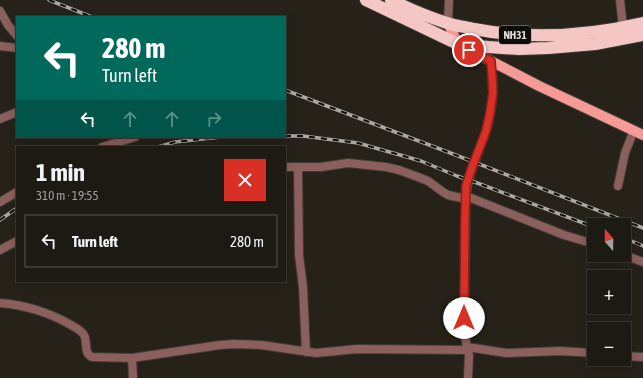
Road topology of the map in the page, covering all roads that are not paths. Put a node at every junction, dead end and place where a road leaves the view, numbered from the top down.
1 (366, 0) edge
2 (391, 0) edge
3 (449, 0) edge
4 (620, 0) edge
5 (0, 11) edge
6 (643, 22) edge
7 (448, 23) junction
8 (623, 27) junction
9 (16, 35) edge
10 (643, 35) edge
11 (458, 44) junction
12 (0, 46) edge
13 (16, 48) edge
14 (491, 61) junction
15 (16, 112) edge
16 (0, 119) edge
17 (638, 133) edge
18 (132, 138) edge
19 (105, 146) edge
20 (286, 167) edge
21 (298, 167) junction
22 (618, 186) dead end
23 (16, 193) edge
24 (466, 197) junction
25 (0, 202) edge
26 (16, 242) edge
27 (587, 242) edge
28 (0, 250) edge
29 (631, 258) edge
30 (643, 262) edge
31 (0, 303) edge
32 (467, 348) junction
33 (306, 352) junction
34 (587, 353) edge
35 (631, 356) edge
36 (643, 357) edge
37 (132, 358) junction
38 (133, 378) edge
39 (468, 378) edge

1 - 11 highway, NH31
2 - 7 highway, NH31
3 - 7 street
4 - 8 street
5 - 9 street
6 - 8 highway, NH31
7 - 8 highway, NH31
7 - 11 main road
10 - 11 highway, NH31
11 - 14 main road
12 - 13 street
14 - 17 main road
14 - 24 street
15 - 16 street
17 - 22 street
18 - 19 street
20 - 21 street
21 - 24 street
21 - 33 street
23 - 25 street
24 - 27 street
24 - 32 street
26 - 28 street
29 - 30 street
31 - 37 street
32 - 33 street
32 - 34 street
32 - 39 street
33 - 37 street
35 - 36 street
37 - 38 street

